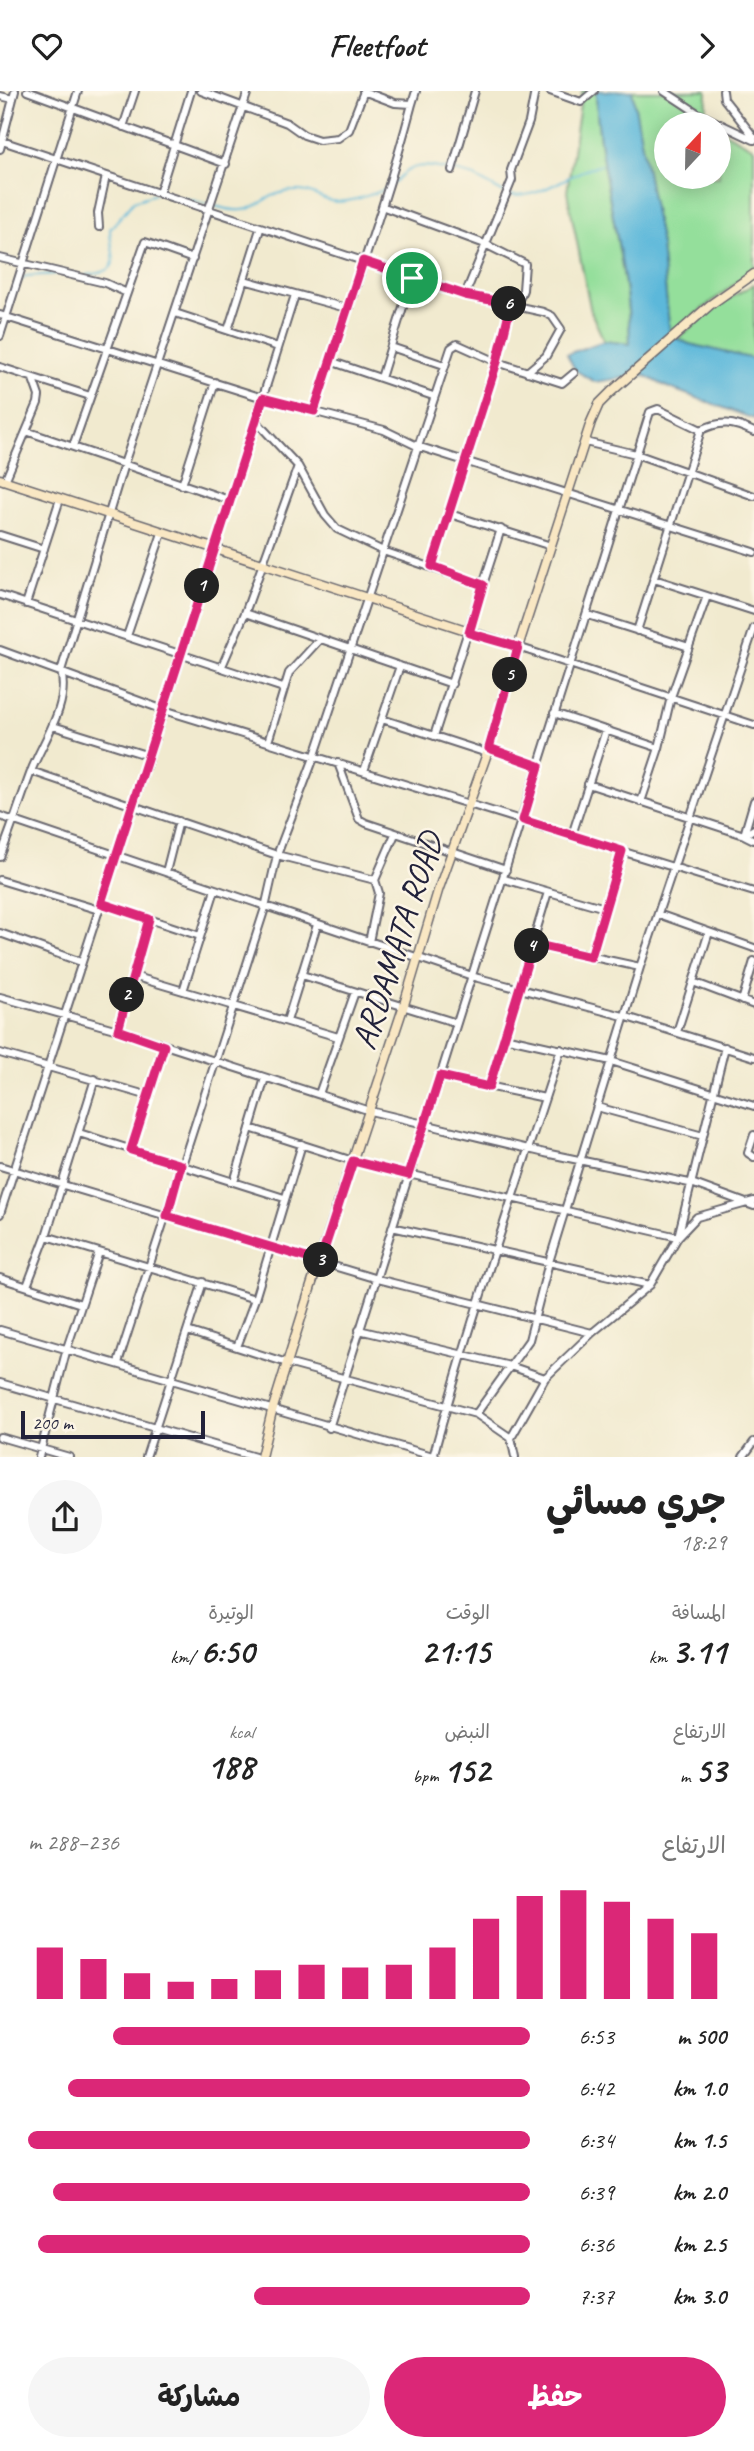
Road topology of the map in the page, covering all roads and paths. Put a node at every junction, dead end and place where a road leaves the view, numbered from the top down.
1 (15, 91) edge
2 (27, 91) edge
3 (78, 91) edge
4 (135, 91) edge
5 (191, 91) edge
6 (201, 91) edge
7 (248, 91) edge
8 (363, 91) edge
9 (416, 91) edge
10 (475, 91) edge
11 (535, 91) edge
12 (550, 91) edge
13 (594, 91) edge
14 (664, 91) edge
15 (723, 91) edge
16 (0, 96) edge
17 (13, 100) junction
18 (412, 104) junction
19 (73, 106) junction
20 (243, 106) junction
21 (123, 127) junction
22 (754, 139) edge
23 (1, 145) edge
24 (174, 145) junction
25 (58, 160) junction
26 (226, 164) junction
27 (452, 170) dead end
28 (107, 176) junction
29 (159, 194) junction
30 (384, 207) junction
31 (209, 211) junction
32 (99, 227) dead end
33 (260, 229) junction
34 (485, 244) junction
35 (0, 258) edge
36 (193, 259) junction
37 (363, 261) junction
38 (22, 265) junction
39 (754, 274) edge
40 (412, 278) junction
41 (244, 280) junction
42 (127, 292) junction
43 (295, 295) junction
44 (465, 295) junction
45 (514, 305) junction
46 (346, 309) junction
47 (175, 313) junction
48 (3, 316) edge
49 (228, 330) junction
50 (0, 336) edge
51 (278, 347) junction
52 (391, 347) junction
53 (109, 348) junction
54 (330, 361) junction
55 (497, 362) junction
56 (159, 364) junction
57 (444, 365) junction
58 (0, 367) edge
59 (527, 372) junction
60 (574, 373) dead end
61 (381, 378) junction
62 (33, 379) junction
63 (215, 382) junction
64 (90, 396) junction
65 (433, 396) junction
66 (263, 398) junction
67 (314, 411) junction
68 (255, 420) junction
69 (26, 431) junction
70 (701, 431) junction
71 (754, 432) edge
72 (585, 442) junction
73 (73, 446) junction
74 (417, 446) junction
75 (636, 454) junction
76 (464, 461) junction
77 (124, 464) junction
78 (298, 466) junction
79 (690, 473) junction
80 (3, 480) edge
81 (182, 485) junction
82 (568, 495) junction
83 (754, 496) edge
84 (60, 499) junction
85 (229, 500) junction
86 (620, 510) junction
87 (450, 514) junction
88 (107, 515) junction
89 (671, 526) junction
90 (501, 529) junction
91 (162, 533) junction
92 (0, 535) edge
93 (551, 546) junction
94 (44, 549) junction
95 (213, 549) junction
96 (383, 551) junction
97 (754, 552) edge
98 (261, 565) junction
99 (432, 566) junction
100 (654, 579) junction
101 (483, 585) junction
102 (0, 595) edge
103 (707, 596) junction
104 (366, 599) junction
105 (26, 604) junction
106 (754, 611) edge
107 (245, 613) junction
108 (588, 615) junction
109 (77, 620) junction
110 (754, 628) edge
111 (637, 631) junction
112 (469, 633) junction
113 (127, 636) junction
114 (320, 639) junction
115 (518, 647) junction
116 (689, 647) junction
117 (350, 649) junction
118 (0, 650) edge
119 (181, 653) junction
120 (572, 664) junction
121 (222, 666) junction
122 (400, 666) junction
123 (61, 671) junction
124 (452, 684) junction
125 (283, 688) junction
126 (671, 697) junction
127 (164, 710) junction
128 (554, 713) junction
129 (725, 716) junction
130 (382, 719) junction
131 (754, 725) edge
132 (53, 726) junction
133 (606, 730) junction
134 (434, 736) junction
135 (268, 742) junction
136 (659, 748) junction
137 (488, 751) junction
138 (315, 755) junction
139 (149, 756) junction
140 (338, 763) junction
141 (539, 766) junction
142 (31, 771) junction
143 (364, 771) junction
144 (588, 784) junction
145 (754, 801) edge
146 (641, 802) junction
147 (469, 804) junction
148 (132, 805) junction
149 (0, 816) edge
150 (692, 817) junction
151 (523, 820) junction
152 (15, 821) junction
153 (179, 821) junction
154 (754, 829) edge
155 (395, 834) junction
156 (572, 835) junction
157 (744, 835) junction
158 (754, 840) edge
159 (622, 851) junction
160 (452, 852) junction
161 (276, 855) junction
162 (0, 856) edge
163 (116, 856) junction
164 (676, 867) junction
165 (506, 870) junction
166 (166, 872) junction
167 (503, 879) junction
168 (0, 880) edge
169 (375, 880) junction
170 (215, 890) junction
171 (548, 892) junction
172 (754, 892) edge
173 (100, 906) junction
174 (265, 908) junction
175 (605, 908) junction
176 (658, 914) junction
177 (149, 919) junction
178 (317, 925) junction
179 (709, 932) junction
180 (0, 933) edge
181 (200, 936) junction
182 (369, 942) junction
183 (533, 944) junction
184 (754, 948) edge
185 (591, 957) junction
186 (417, 958) junction
187 (754, 961) edge
188 (81, 962) junction
189 (640, 967) junction
190 (302, 975) junction
191 (133, 976) junction
192 (472, 976) junction
193 (693, 982) junction
194 (519, 989) junction
195 (183, 991) junction
196 (355, 992) junction
197 (0, 997) edge
198 (742, 1001) junction
199 (754, 1005) edge
200 (233, 1006) junction
201 (404, 1008) junction
202 (65, 1015) junction
203 (627, 1017) junction
204 (287, 1021) junction
205 (457, 1023) junction
206 (118, 1030) junction
207 (677, 1032) junction
208 (338, 1037) junction
209 (504, 1037) junction
210 (164, 1046) junction
211 (725, 1047) junction
212 (561, 1049) junction
213 (0, 1053) edge
214 (754, 1057) edge
215 (611, 1061) junction
216 (215, 1062) junction
217 (49, 1066) junction
218 (440, 1076) junction
219 (265, 1078) junction
220 (95, 1079) junction
221 (489, 1087) junction
222 (713, 1092) junction
223 (319, 1094) junction
224 (149, 1095) junction
225 (545, 1098) junction
226 (597, 1107) junction
227 (754, 1107) edge
228 (370, 1111) junction
229 (424, 1125) junction
230 (250, 1128) junction
231 (79, 1133) junction
232 (754, 1135) edge
233 (703, 1136) junction
234 (302, 1144) junction
235 (529, 1149) junction
236 (131, 1150) junction
237 (754, 1157) edge
238 (580, 1160) junction
239 (353, 1161) junction
240 (181, 1165) junction
241 (0, 1166) edge
242 (14, 1170) junction
243 (408, 1175) junction
244 (234, 1182) junction
245 (694, 1184) junction
246 (63, 1186) junction
247 (284, 1198) junction
248 (513, 1199) junction
249 (752, 1204) edge
250 (564, 1212) junction
251 (0, 1214) edge
252 (167, 1216) junction
253 (392, 1227) junction
254 (46, 1236) junction
255 (678, 1237) junction
256 (269, 1249) junction
257 (495, 1249) junction
258 (99, 1252) junction
259 (320, 1262) junction
260 (548, 1262) junction
261 (149, 1266) junction
262 (0, 1278) edge
263 (377, 1279) junction
264 (203, 1282) junction
265 (650, 1285) junction
266 (27, 1286) junction
267 (255, 1299) junction
268 (477, 1303) junction
269 (81, 1304) junction
270 (536, 1317) junction
271 (0, 1330) edge
272 (359, 1330) junction
273 (187, 1331) junction
274 (592, 1333) junction
275 (237, 1347) junction
276 (67, 1348) junction
277 (460, 1357) junction
278 (118, 1363) junction
279 (287, 1363) junction
280 (510, 1366) junction
281 (545, 1378) junction
282 (343, 1379) junction
283 (170, 1380) junction
284 (0, 1383) edge
285 (53, 1400) junction
286 (446, 1406) junction
287 (272, 1411) junction
288 (476, 1414) junction
289 (329, 1427) junction
290 (154, 1428) junction
291 (0, 1437) edge
292 (511, 1438) junction
293 (754, 1442) edge
294 (39, 1453) edge
295 (69, 1457) edge
296 (146, 1457) edge
297 (255, 1457) edge
298 (261, 1457) edge
299 (434, 1457) edge
300 (515, 1457) edge
301 (743, 1457) edge

1 - 17 street
2 - 19 street
3 - 19 street
4 - 21 street
5 - 24 street
6 - 20 street
7 - 20 street
8 - 18 street
8 - 20 street
9 - 18 street
10 - 27 street
11 - 34 street
12 - 13 street
14 - 22 street
15 - 22 street
16 - 17 street
17 - 23 street
18 - 30 street
19 - 21 street
19 - 25 street
20 - 26 street
21 - 24 street
23 - 25 street
24 - 26 street
24 - 29 street
25 - 28 street
25 - 38 street
26 - 31 street
28 - 29 street
28 - 32 street
29 - 31 street
30 - 34 street
30 - 37 street
31 - 33 street
31 - 36 street
33 - 37 street
33 - 41 street
34 - 44 street
34 - 45 street
35 - 38 street
36 - 42 street
36 - 47 street
37 - 40 street
37 - 46 street
38 - 42 street
38 - 48 street
39 - 72 main road, ARDAMATA ROAD
40 - 44 street
40 - 52 street
41 - 43 street
41 - 49 street
42 - 53 street
43 - 46 street
43 - 51 street
44 - 45 street
45 - 55 street
45 - 59 street
46 - 54 street
47 - 49 street
47 - 56 street
48 - 50 street
48 - 53 street
49 - 51 street
51 - 66 street
52 - 57 street
52 - 61 street
53 - 56 street
53 - 64 street
54 - 61 street
54 - 67 street
55 - 57 street
55 - 59 street
55 - 76 street
56 - 63 street
56 - 77 street
57 - 65 street
58 - 62 street
59 - 60 street
61 - 65 street
62 - 64 street
62 - 69 street
63 - 66 street
63 - 81 street
64 - 73 street
65 - 74 street
66 - 67 street
66 - 68 street
67 - 74 street
68 - 78 street
68 - 85 street
69 - 73 street
69 - 80 street
70 - 71 street
70 - 75 street
70 - 79 street
72 - 75 street
72 - 82 main road, ARDAMATA ROAD
73 - 77 street
74 - 76 street
74 - 96 street
75 - 79 street
75 - 86 street
76 - 82 street
76 - 87 street
77 - 81 street
77 - 88 street
78 - 96 street
78 - 98 street
79 - 83 street
79 - 89 street
80 - 84 main road
81 - 85 street
82 - 86 street
82 - 93 main road, ARDAMATA ROAD
84 - 88 main road
84 - 94 street
85 - 95 street
86 - 89 street
86 - 108 street
87 - 90 street
87 - 99 street
88 - 91 main road
88 - 109 street
89 - 97 street
89 - 100 street
90 - 93 street
90 - 101 street
91 - 95 main road
91 - 113 street
92 - 94 street
93 - 115 main road, ARDAMATA ROAD
94 - 105 street
95 - 98 main road
95 - 119 street
96 - 99 street
96 - 104 street
98 - 104 main road
98 - 107 street
99 - 101 street
100 - 103 street
100 - 111 street
101 - 112 street
102 - 105 street
103 - 106 street
103 - 116 street
104 - 112 main road
104 - 117 street
105 - 109 street
107 - 114 street
107 - 121 street
108 - 111 street
108 - 120 street
109 - 113 street
109 - 123 street
110 - 129 street
111 - 116 street
112 - 115 main road
112 - 124 street
113 - 119 street
114 - 117 street
114 - 125 street
115 - 120 street
115 - 137 main road, ARDAMATA ROAD
116 - 126 street
117 - 122 street
117 - 138 street
118 - 123 street
119 - 121 street
119 - 127 street
120 - 126 street
120 - 128 street
121 - 125 street
122 - 124 street
122 - 130 street
123 - 127 street
123 - 132 street
124 - 134 street
125 - 135 street
126 - 129 street
126 - 136 street
127 - 135 street
127 - 139 street
128 - 133 street
128 - 141 street
129 - 131 street
129 - 150 street
130 - 134 street
130 - 143 street
132 - 139 street
132 - 142 street
133 - 136 street
133 - 144 street
134 - 137 street
135 - 138 street
136 - 146 street
137 - 141 street
137 - 147 main road, ARDAMATA ROAD
138 - 140 street
138 - 161 street
139 - 148 street
140 - 143 street
140 - 155 street
141 - 151 street
142 - 148 street
142 - 152 street
143 - 147 street
144 - 146 street
144 - 156 street
145 - 157 street
146 - 150 street
147 - 151 street
147 - 160 main road, ARDAMATA ROAD
148 - 153 street
148 - 163 street
149 - 152 street
150 - 157 street
150 - 164 street
151 - 156 street
151 - 165 street
152 - 162 street
152 - 163 street
153 - 161 street
153 - 166 street
154 - 157 street
155 - 160 street
155 - 169 street
156 - 159 street
157 - 158 street
159 - 164 street
159 - 175 street
160 - 165 street
160 - 186 main road, ARDAMATA ROAD
161 - 169 street
161 - 174 street
163 - 166 street
163 - 173 street
164 - 172 street
164 - 176 street
165 - 167 street
166 - 170 street
167 - 171 street
167 - 192 street
168 - 173 street
169 - 182 street
170 - 174 street
170 - 181 street
171 - 175 street
171 - 183 street
173 - 177 street
173 - 188 street
174 - 178 street
174 - 200 street
175 - 185 street
176 - 179 street
176 - 189 street
177 - 181 street
177 - 191 street
178 - 182 street
178 - 190 street
179 - 184 street
179 - 193 street
180 - 188 street
181 - 195 street
182 - 186 street
183 - 185 street
183 - 194 street
185 - 189 street
186 - 192 street
186 - 201 main road, ARDAMATA ROAD
187 - 198 street
188 - 202 street
189 - 203 street
190 - 196 street
190 - 204 street
191 - 195 street
191 - 206 street
192 - 194 street
192 - 205 street
193 - 198 street
193 - 207 street
194 - 203 street
194 - 209 street
195 - 200 street
196 - 201 street
196 - 208 street
197 - 202 street
198 - 199 street
200 - 204 street
200 - 216 street
201 - 205 street
201 - 228 main road, ARDAMATA ROAD
202 - 206 street
202 - 217 street
203 - 207 street
203 - 215 street
204 - 208 street
205 - 218 street
206 - 210 street
207 - 211 street
208 - 223 street
209 - 212 street
209 - 221 street
210 - 216 street
210 - 224 street
211 - 214 street
211 - 222 street
212 - 215 street
212 - 225 street
213 - 217 street
215 - 222 street
215 - 226 street
216 - 219 street
216 - 240 street
217 - 220 street
217 - 242 street
218 - 221 street
218 - 229 street
219 - 223 street
219 - 230 street
220 - 224 street
220 - 231 street
221 - 225 street
222 - 227 street
222 - 233 street
223 - 228 street
224 - 236 street
225 - 235 street
226 - 233 street
226 - 238 street
228 - 229 street
228 - 239 main road, ARDAMATA ROAD
229 - 235 street
229 - 243 street
230 - 234 street
230 - 244 street
231 - 236 street
231 - 246 street
232 - 237 street
233 - 245 street
234 - 239 street
234 - 247 street
235 - 238 street
235 - 248 street
236 - 240 street
238 - 245 street
238 - 250 street
239 - 243 street
239 - 259 main road, ARDAMATA ROAD
240 - 244 street
240 - 252 street
241 - 242 street
242 - 246 street
242 - 251 street
243 - 248 street
243 - 253 street
244 - 247 street
245 - 249 street
245 - 255 street
246 - 252 street
246 - 254 street
247 - 256 street
248 - 250 street
248 - 257 street
249 - 255 street
250 - 255 street
250 - 260 street
252 - 256 street
252 - 261 street
253 - 257 street
253 - 263 street
254 - 258 street
254 - 266 street
255 - 265 street
256 - 259 street
256 - 267 street
257 - 260 street
257 - 268 street
258 - 261 street
258 - 269 street
259 - 263 street
259 - 279 main road, ARDAMATA ROAD
260 - 265 street
260 - 270 street
261 - 264 street
261 - 278 street
262 - 266 street
263 - 268 street
263 - 272 street
264 - 267 street
264 - 273 street
265 - 274 street
266 - 269 street
267 - 275 street
268 - 270 street
268 - 277 street
269 - 276 street
270 - 274 street
270 - 280 street
271 - 276 street
272 - 277 street
272 - 282 street
273 - 275 street
273 - 283 street
274 - 281 street
275 - 279 street
276 - 278 street
276 - 285 street
277 - 280 street
277 - 286 street
278 - 283 street
279 - 282 street
279 - 287 main road, ARDAMATA ROAD
280 - 281 street
280 - 288 street
281 - 292 street
282 - 286 street
282 - 289 street
283 - 287 street
283 - 290 street
284 - 285 street
285 - 290 street
285 - 294 street
286 - 288 street
286 - 299 street
287 - 289 street
287 - 298 main road, ARDAMATA ROAD
288 - 292 street
289 - 299 street
290 - 296 street
290 - 297 street
291 - 294 street
292 - 300 street
293 - 301 street
294 - 295 street

